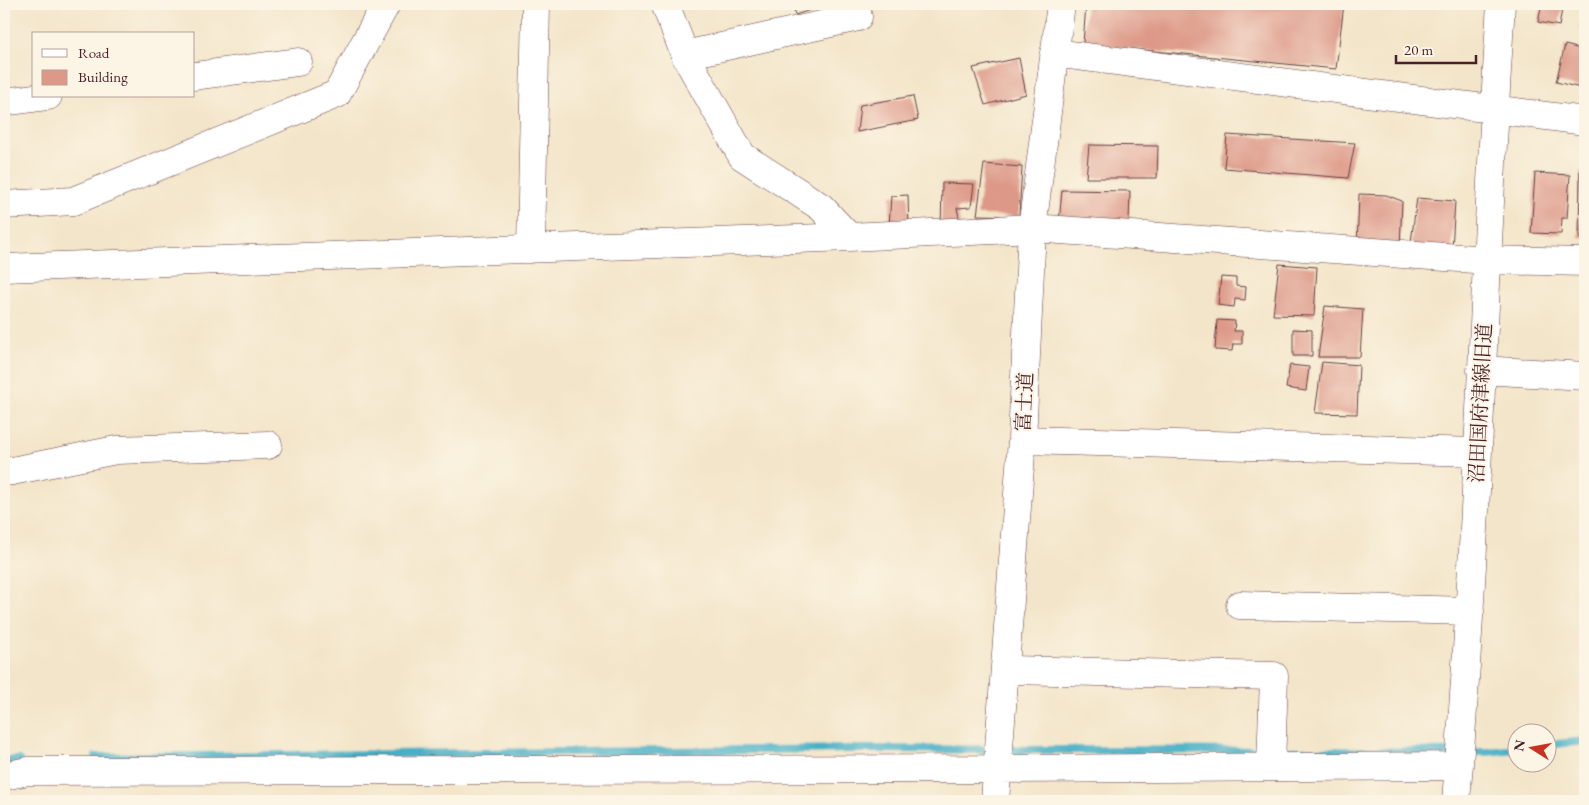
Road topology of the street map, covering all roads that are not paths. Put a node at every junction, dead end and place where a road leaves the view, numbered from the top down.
1 (386, 4) edge
2 (536, 4) edge
3 (665, 4) edge
4 (855, 4) edge
5 (1061, 4) edge
6 (1501, 4) edge
7 (1054, 53) junction
8 (685, 56) junction
9 (298, 62) dead end
10 (195, 76) edge
11 (33, 98) edge
12 (4, 102) edge
13 (1494, 108) junction
14 (1585, 121) edge
15 (4, 205) edge
16 (1032, 228) junction
17 (849, 237) junction
18 (531, 249) junction
19 (1488, 260) junction
20 (1585, 262) edge
21 (4, 268) edge
22 (1481, 370) junction
23 (1585, 376) edge
24 (1022, 440) junction
25 (268, 445) dead end
26 (1478, 452) junction
27 (4, 472) edge
28 (1240, 605) dead end
29 (1470, 611) junction
30 (1005, 670) junction
31 (1272, 755) junction
32 (998, 757) junction
33 (1459, 766) junction
34 (4, 776) edge
35 (995, 801) edge
36 (1456, 801) edge

1 - 15 street
2 - 18 street
3 - 8 street
4 - 8 street
5 - 7 street, 富士道
6 - 13 street, 沼田国府津線旧道
7 - 13 street
7 - 16 street, 富士道
8 - 17 street
9 - 10 street
11 - 12 street
13 - 14 street
13 - 19 street, 沼田国府津線旧道
16 - 17 street
16 - 19 street
16 - 24 street, 富士道
17 - 18 street
18 - 21 street
19 - 20 street
19 - 22 street, 沼田国府津線旧道
22 - 23 street
22 - 26 street, 沼田国府津線旧道
24 - 26 street
24 - 30 street, 富士道
25 - 27 street
26 - 29 street, 沼田国府津線旧道
28 - 29 street
29 - 33 street, 沼田国府津線旧道
30 - 31 street
30 - 32 street, 富士道
31 - 32 street
31 - 33 street
32 - 34 street
32 - 35 street, 富士道
33 - 36 street, 沼田国府津線旧道

